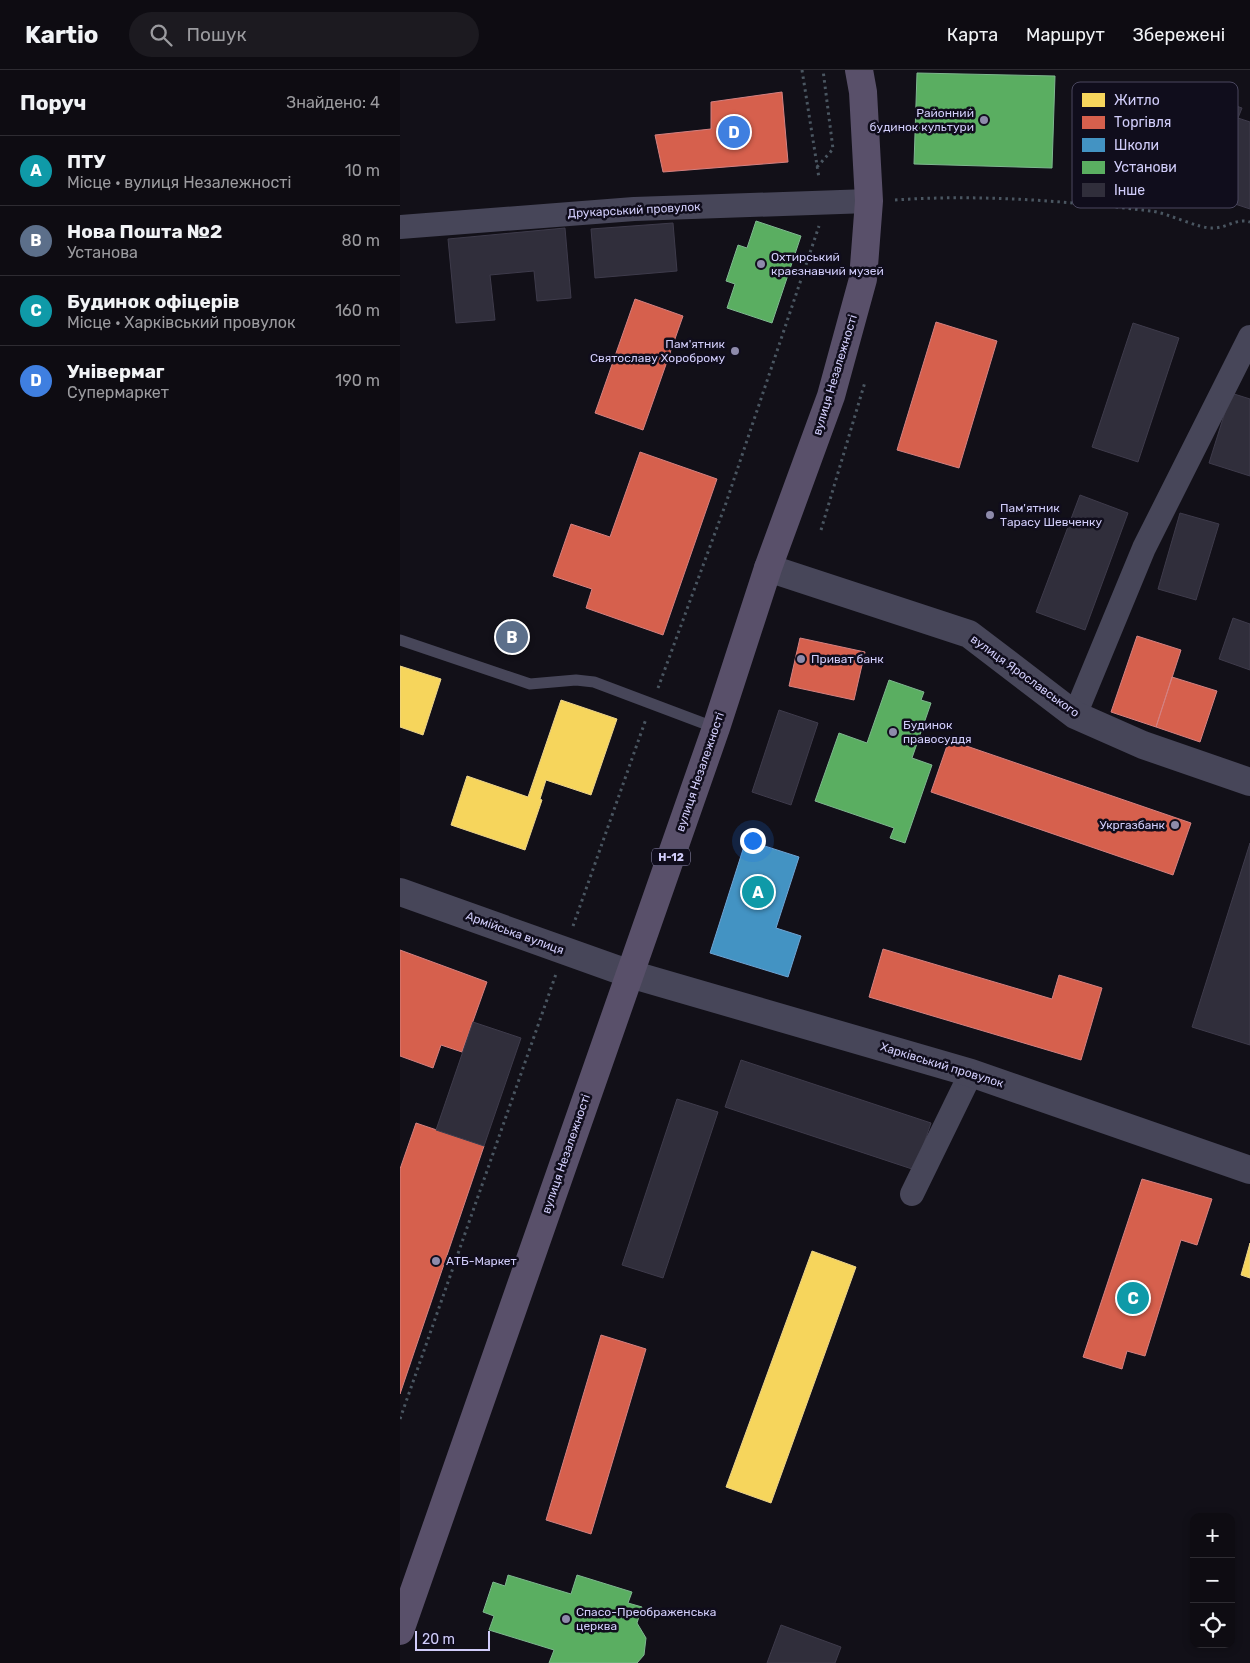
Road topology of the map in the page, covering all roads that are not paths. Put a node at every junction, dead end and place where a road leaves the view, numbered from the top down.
1 (859, 70) edge
2 (869, 201) junction
3 (400, 227) edge
4 (1250, 338) edge
5 (768, 568) junction
6 (400, 640) edge
7 (1075, 715) junction
8 (716, 728) junction
9 (1250, 782) edge
10 (400, 892) edge
11 (630, 974) junction
12 (971, 1073) junction
13 (1250, 1170) edge
14 (912, 1194) dead end
15 (400, 1630) edge

1 - 2 main road, вулиця Незалежності / Н-12
2 - 3 street, Друкарський провулок
2 - 5 main road, вулиця Незалежності / Н-12
4 - 7 street
5 - 7 street, вулиця Ярославського
5 - 8 main road, вулиця Незалежності / Н-12
6 - 8 lane
7 - 9 street, вулиця Ярославського
8 - 11 main road, вулиця Незалежності / Н-12
10 - 11 street, Армійська вулиця
11 - 12 street, Харківський провулок
11 - 15 main road, вулиця Незалежності / Н-12
12 - 13 street, Харківський провулок
12 - 14 street

